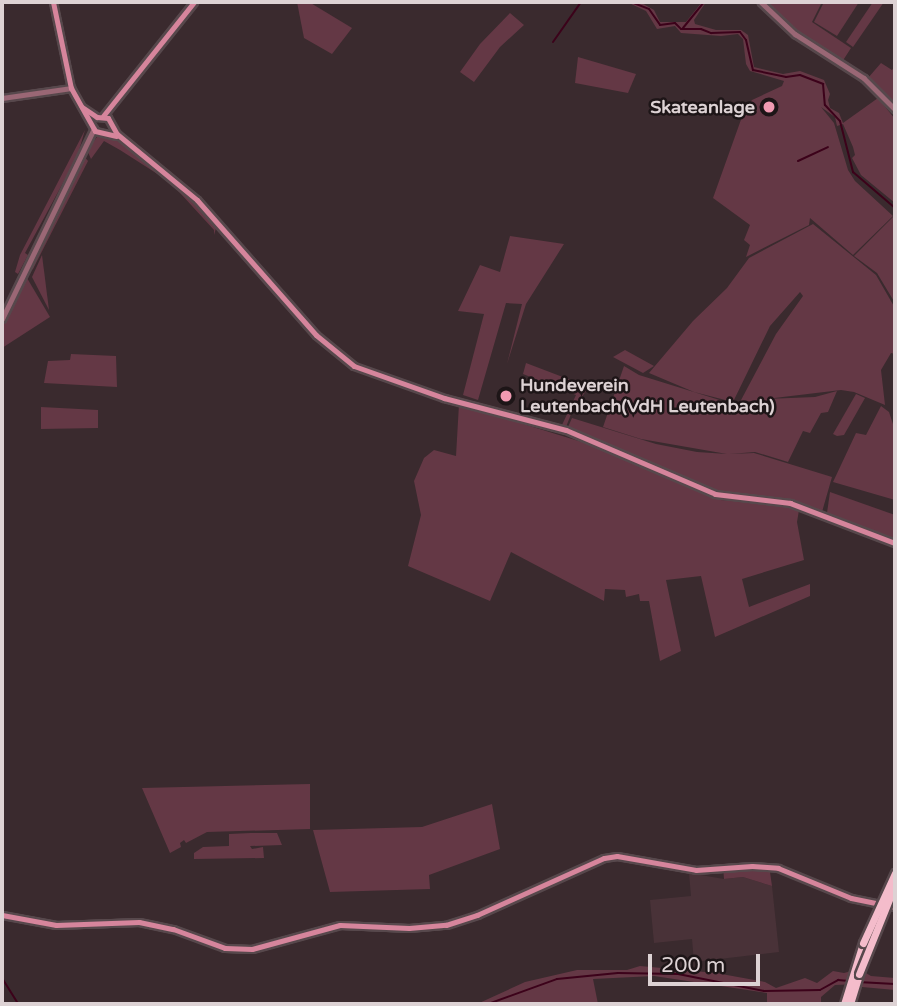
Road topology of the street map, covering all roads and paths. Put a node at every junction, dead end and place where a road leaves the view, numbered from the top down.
1 (53, 2) edge
2 (194, 2) edge
3 (761, 2) edge
4 (71, 88) junction
5 (2, 98) edge
6 (895, 109) edge
7 (99, 123) junction
8 (109, 130) junction
9 (2, 319) edge
10 (895, 542) edge
11 (895, 873) edge
12 (895, 885) edge
13 (895, 907) edge
14 (2, 915) edge
15 (844, 1004) edge
16 (850, 1004) edge

1 - 4 main road
2 - 7 main road
3 - 6 street
4 - 5 street
4 - 7 main road
7 - 8 main road
7 - 8 main road
7 - 9 street
8 - 10 main road
11 - 15 highway, bridge
12 - 16 highway, bridge
13 - 14 main road

